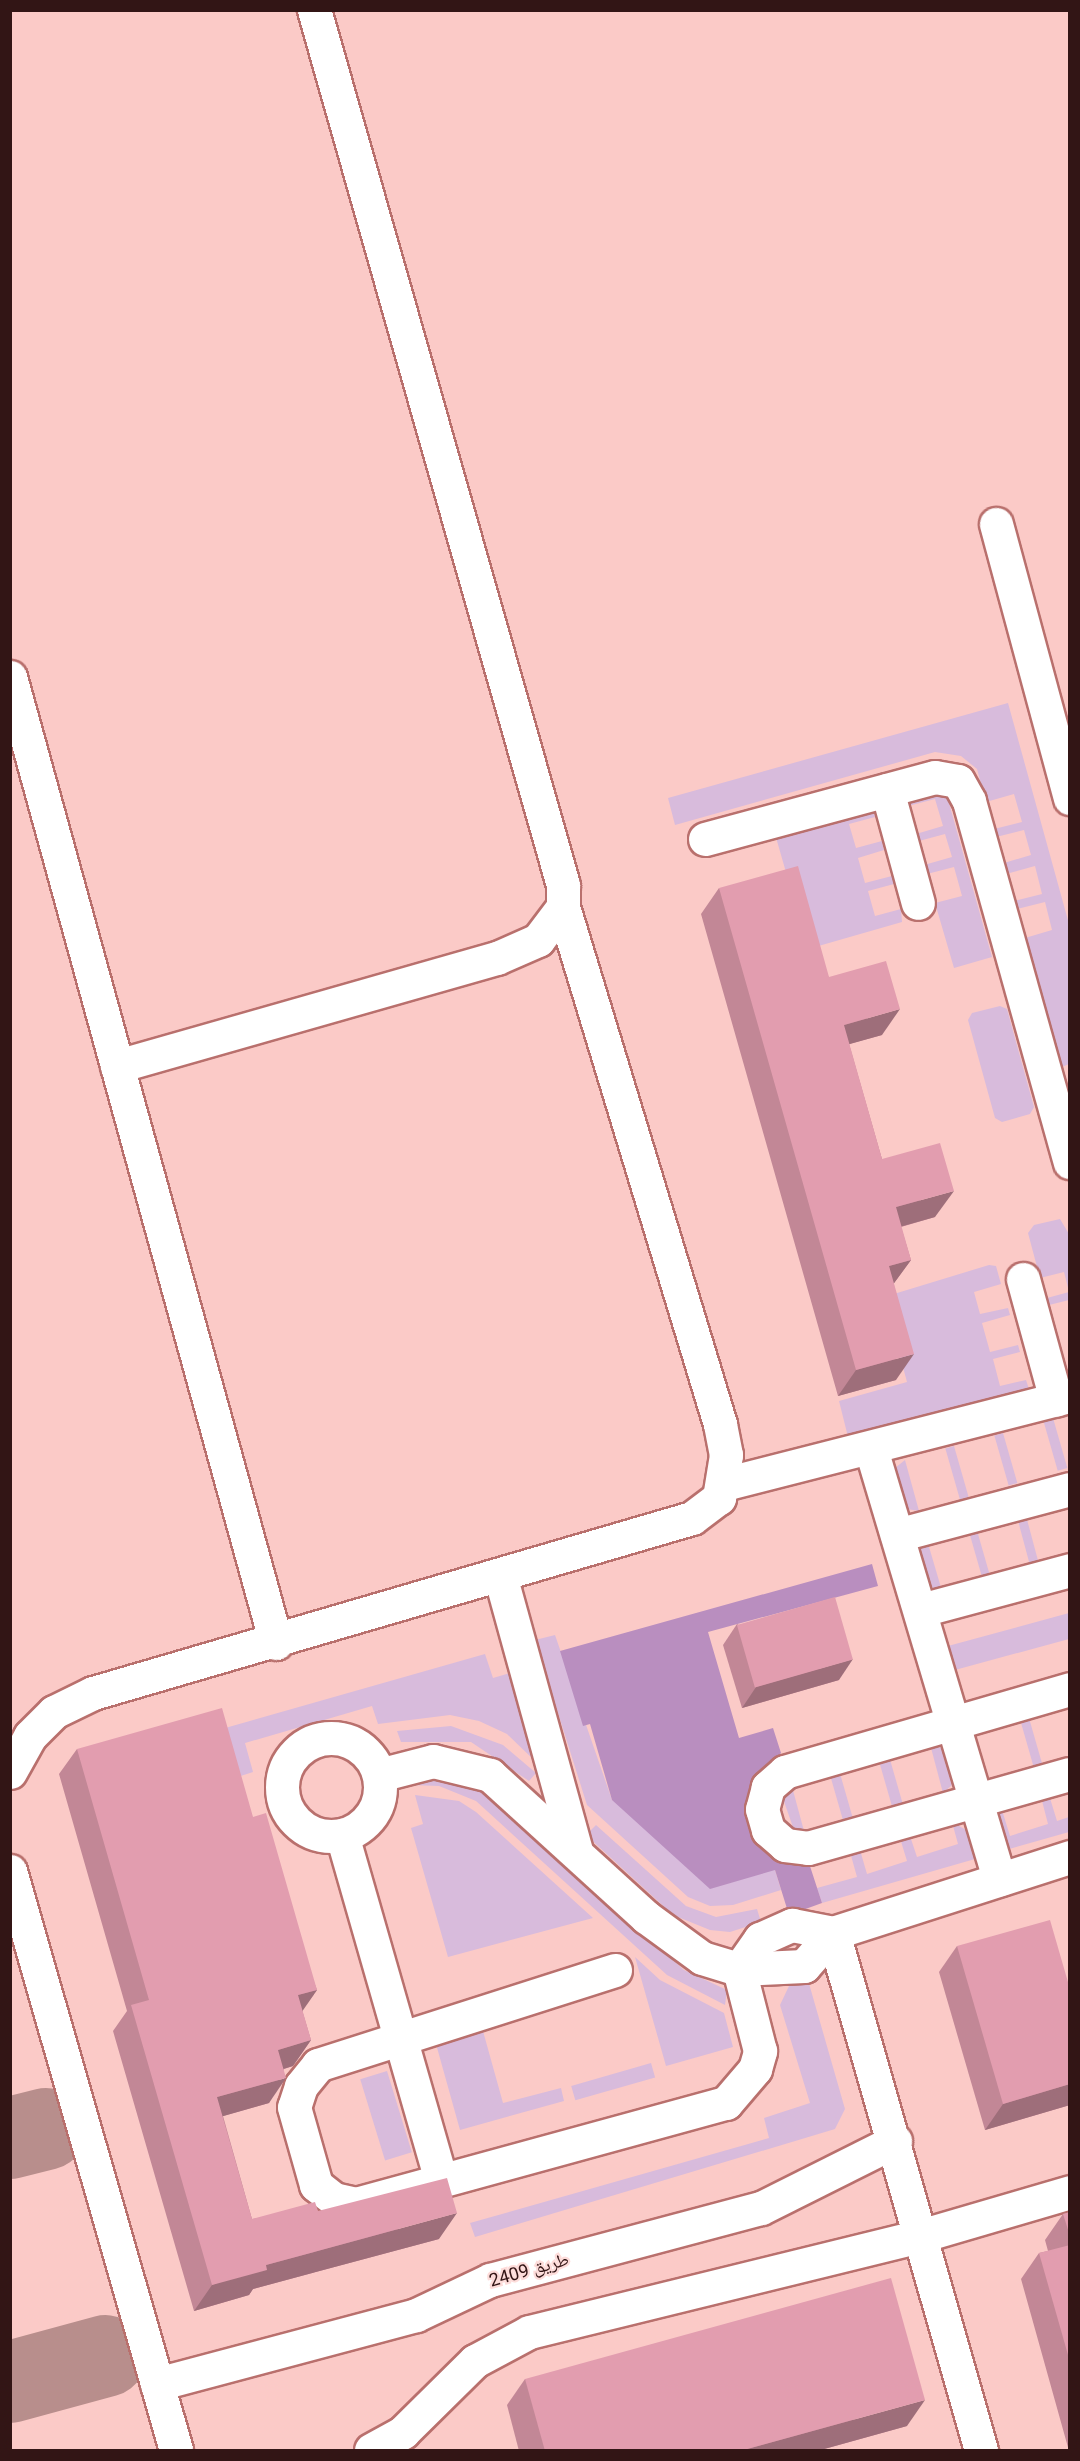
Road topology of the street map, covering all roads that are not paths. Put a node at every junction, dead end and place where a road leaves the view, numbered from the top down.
1 (314, 10) edge
2 (996, 524) dead end
3 (10, 677) edge
4 (1061, 732) edge
5 (887, 790) junction
6 (1070, 798) edge
7 (705, 839) dead end
8 (918, 903) dead end
9 (563, 907) junction
10 (117, 1066) junction
11 (1065, 1129) edge
12 (1070, 1162) edge
13 (1023, 1279) dead end
14 (1063, 1398) edge
15 (870, 1449) junction
16 (724, 1484) junction
17 (1070, 1489) edge
18 (897, 1535) junction
19 (1070, 1570) edge
20 (500, 1575) junction
21 (921, 1610) junction
22 (276, 1643) junction
23 (1070, 1689) edge
24 (953, 1723) junction
25 (10, 1772) edge
26 (1070, 1774) edge
27 (379, 1775) junction
28 (976, 1801) junction
29 (342, 1835) junction
30 (576, 1851) junction
31 (1070, 1857) edge
32 (10, 1871) edge
33 (999, 1879) junction
34 (833, 1933) junction
35 (739, 1969) junction
36 (615, 1970) dead end
37 (400, 2038) junction
38 (895, 2141) junction
39 (441, 2180) junction
40 (1070, 2192) edge
41 (920, 2236) junction
42 (157, 2384) junction
43 (176, 2451) edge
44 (370, 2451) edge
45 (981, 2451) edge

1 - 9 street
2 - 4 street
3 - 10 street
4 - 6 street
5 - 7 street
5 - 8 street
5 - 11 street
9 - 10 street
9 - 16 street
10 - 22 street
11 - 12 street
13 - 14 street
14 - 15 street
15 - 16 street
15 - 18 street
16 - 20 street
17 - 18 street
18 - 21 street
19 - 21 street
20 - 22 street
20 - 30 street
21 - 24 street
22 - 25 street
23 - 24 street
24 - 28 street
24 - 28 street
26 - 28 street
27 - 29 street
27 - 29 street
27 - 30 street
28 - 33 street
29 - 37 street
30 - 35 street
31 - 33 street
32 - 42 street
33 - 34 street
34 - 35 street
34 - 38 street
35 - 39 street
36 - 37 street
37 - 39 street
37 - 39 street
38 - 41 street
38 - 42 street, طريق 2409
40 - 41 street
41 - 44 street
41 - 45 street
42 - 43 street

